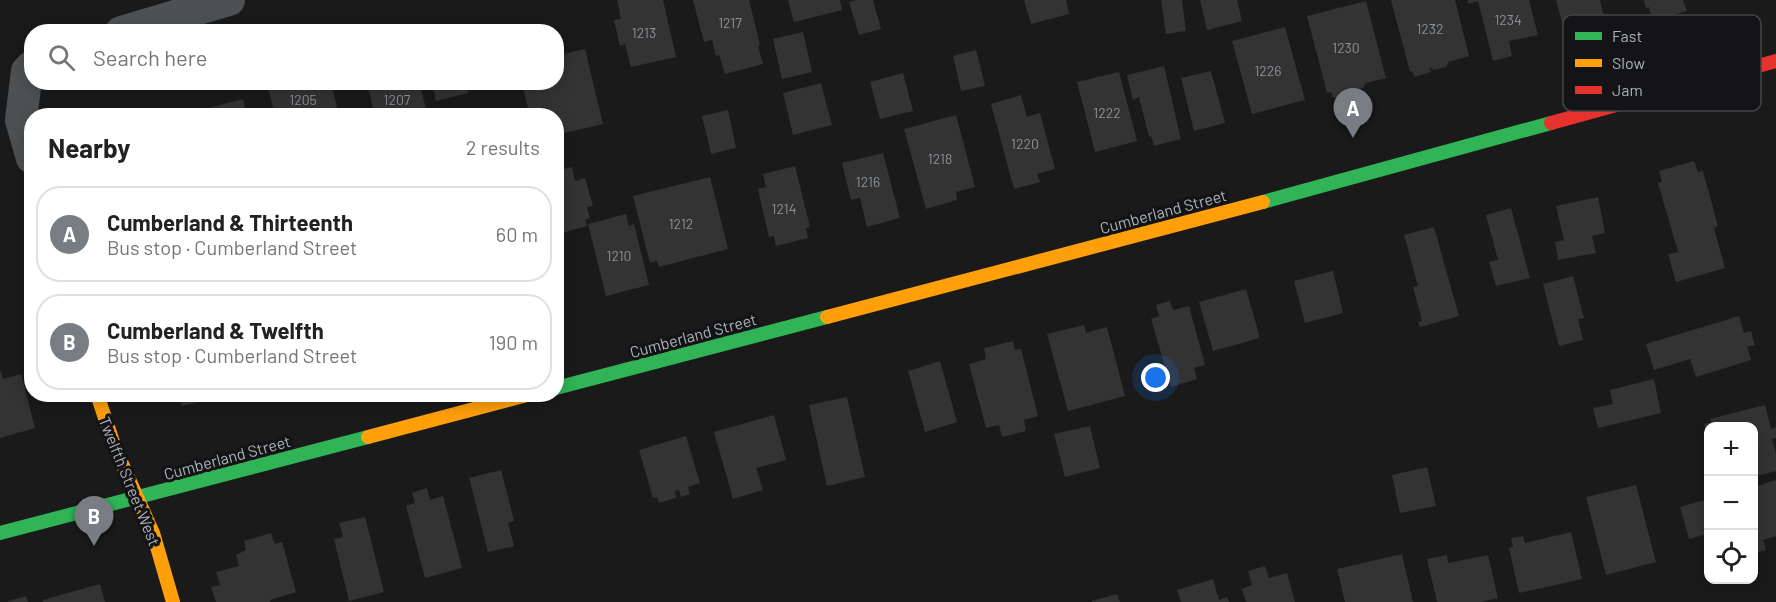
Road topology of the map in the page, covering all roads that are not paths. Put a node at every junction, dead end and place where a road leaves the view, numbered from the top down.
1 (229, 0) edge
2 (194, 5) edge
3 (143, 24) edge
4 (1776, 61) edge
5 (1761, 65) edge
6 (26, 90) edge
7 (1594, 111) edge
8 (24, 130) edge
9 (564, 386) edge
10 (100, 402) edge
11 (501, 402) edge
12 (138, 498) junction
13 (0, 533) edge
14 (173, 602) edge

1 - 2 street
2 - 3 street
4 - 5 street, Cumberland Street
6 - 8 street
7 - 9 street, Cumberland Street
10 - 12 street, Twelfth Street West
11 - 12 street, Cumberland Street
12 - 13 street, Cumberland Street
12 - 14 street, Twelfth Street West

